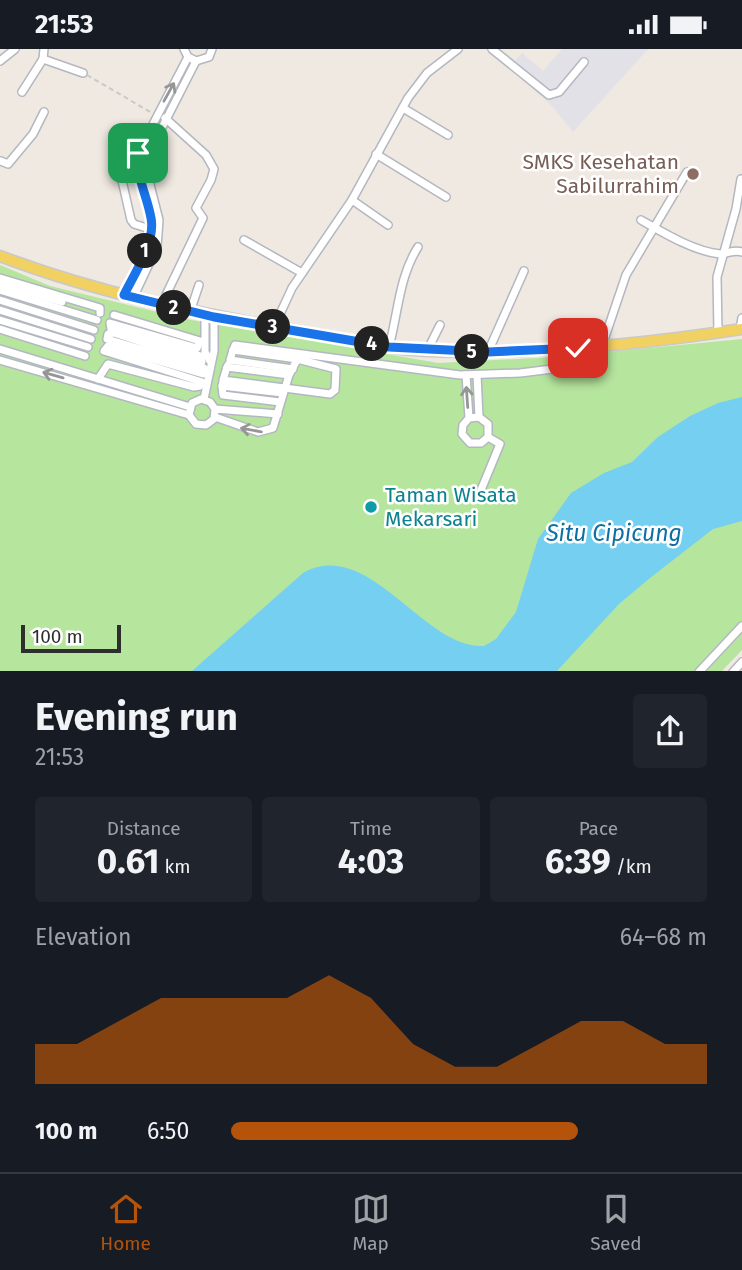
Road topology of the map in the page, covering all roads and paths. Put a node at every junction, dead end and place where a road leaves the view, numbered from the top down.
1 (15, 49) edge
2 (44, 49) edge
3 (212, 49) edge
4 (458, 49) edge
5 (492, 49) edge
6 (186, 53) edge
7 (43, 59) junction
8 (0, 61) edge
9 (196, 61) junction
10 (584, 62) dead end
11 (83, 73) joint
12 (22, 92) dead end
13 (403, 107) junction
14 (44, 112) dead end
15 (156, 116) junction
16 (165, 118) junction
17 (449, 135) dead end
18 (376, 154) junction
19 (0, 162) edge
20 (137, 169) junction
21 (687, 172) dead end
22 (741, 179) edge
23 (446, 197) dead end
24 (352, 200) junction
25 (641, 220) dead end
26 (388, 225) dead end
27 (654, 227) junction
28 (150, 229) junction
29 (244, 240) dead end
30 (418, 247) dead end
31 (742, 252) edge
32 (722, 254) junction
33 (0, 256) edge
34 (524, 271) dead end
35 (302, 273) junction
36 (0, 278) edge
37 (0, 284) edge
38 (199, 285) dead end
39 (0, 291) edge
40 (166, 295) dead end
41 (129, 296) junction
42 (0, 300) edge
43 (0, 310) edge
44 (190, 312) junction
45 (114, 315) dead end
46 (210, 316) junction
47 (98, 317) junction
48 (742, 318) edge
49 (0, 320) edge
50 (440, 325) dead end
51 (274, 327) junction
52 (0, 329) edge
53 (741, 329) edge
54 (94, 330) junction
55 (718, 333) junction
56 (90, 343) junction
57 (389, 347) junction
58 (602, 347) junction
59 (0, 349) edge
60 (427, 351) junction
61 (488, 352) junction
62 (85, 356) junction
63 (299, 356) junction
64 (0, 360) edge
65 (228, 363) junction
66 (203, 365) junction
67 (577, 366) dead end
68 (291, 372) junction
69 (78, 373) junction
70 (466, 375) junction
71 (477, 375) junction
72 (98, 379) junction
73 (223, 383) junction
74 (284, 391) junction
75 (204, 399) junction
76 (280, 402) junction
77 (189, 411) junction
78 (215, 413) junction
79 (278, 414) junction
80 (478, 417) junction
81 (469, 418) junction
82 (488, 437) junction
83 (481, 490) dead end
84 (742, 626) edge
85 (742, 662) edge
86 (699, 671) edge
87 (733, 671) edge

1 - 8 street
2 - 7 street
3 - 9 street
4 - 13 street
5 - 10 street
6 - 9 street
15 -> 6 street
7 - 11 street
7 - 12 street
9 - 16 street
11 - 15 path
13 - 17 street
13 - 18 street
14 - 19 street
15 - 20 street
16 - 40 street
16 - 41 street
18 - 23 street
18 - 24 street
20 - 28 street
20 - 28 street
21 - 27 street
22 - 32 street
24 - 26 street
24 - 35 street
25 - 27 street
27 - 32 street
27 - 58 street
28 - 41 street
29 - 35 street
30 - 57 street
31 - 32 street
32 - 55 street
33 - 41 main road
34 - 61 street
35 - 51 street
36 - 47 street
37 - 47 street
38 - 44 street
39 - 47 street
41 - 44 main road
42 - 54 street
43 - 56 street
44 - 46 main road
45 - 66 street
46 - 51 main road
46 - 66 street
47 - 54 street
48 - 53 street
49 - 56 street
50 - 60 street
51 - 57 main road
52 - 62 street
53 - 55 main road
54 - 56 street
55 - 58 main road
56 - 62 street
57 - 60 main road
58 - 61 main road
59 - 69 street
60 - 61 main road
62 - 69 street
63 - 65 street
63 - 68 street
63 - 70 street
63 - 74 street
77 -> 64 street
65 - 68 street
65 - 73 street
66 - 66 street
66 - 66 street
66 - 66 street
66 - 72 street
66 - 75 street
67 - 71 street
68 - 74 street
69 - 72 street
70 - 71 street
81 -> 70 street
71 - 80 street
72 - 77 street
73 - 74 street
73 - 76 street
74 - 76 street
75 - 77 street
75 - 78 street
76 - 79 street
77 - 78 street
78 - 79 street
79 -> 78 street
80 - 81 street
80 - 82 street
81 - 82 street
82 - 83 street
84 - 86 street
85 - 87 street

